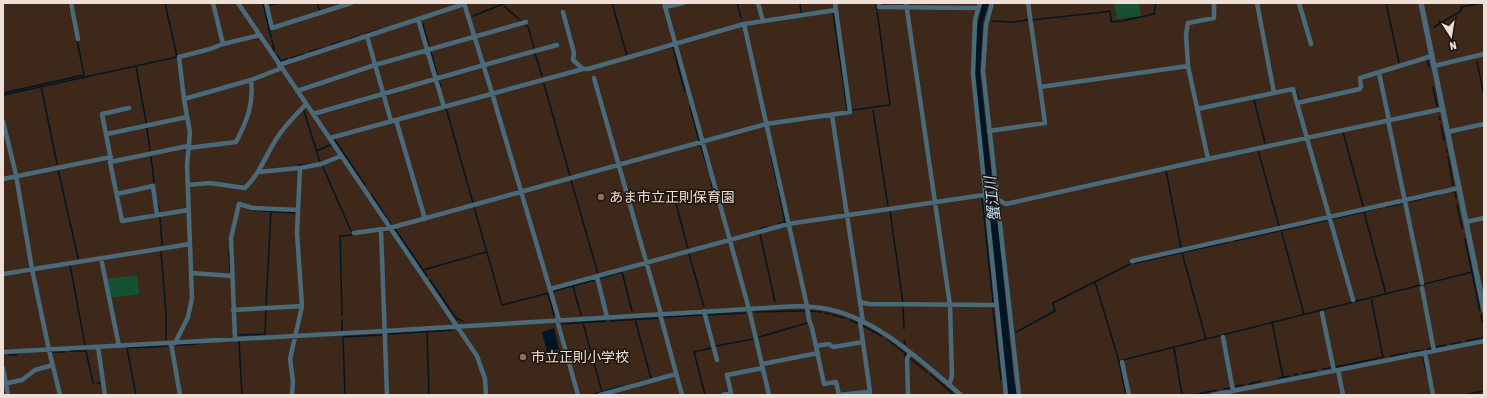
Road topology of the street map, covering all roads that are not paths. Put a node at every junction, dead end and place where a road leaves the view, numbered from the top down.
1 (71, 3) edge
2 (213, 3) edge
3 (238, 3) edge
4 (266, 3) edge
5 (351, 3) edge
6 (682, 3) edge
7 (758, 3) edge
8 (834, 3) edge
9 (879, 3) edge
10 (992, 3) edge
11 (1028, 3) edge
12 (1214, 3) edge
13 (1257, 3) edge
14 (1299, 3) edge
15 (1421, 3) edge
16 (464, 4) edge
17 (340, 5) edge
18 (664, 5) edge
19 (906, 5) edge
20 (979, 6) edge
21 (836, 10) junction
22 (563, 12) dead end
23 (418, 19) junction
24 (763, 21) junction
25 (526, 22) dead end
26 (744, 24) junction
27 (260, 35) junction
28 (367, 36) junction
29 (475, 36) junction
30 (78, 39) dead end
31 (223, 44) junction
32 (675, 44) junction
33 (1310, 44) dead end
34 (557, 45) dead end
35 (427, 50) junction
36 (1484, 54) edge
37 (1432, 56) junction
38 (375, 65) junction
39 (484, 65) junction
40 (281, 66) junction
41 (1188, 66) junction
42 (1434, 66) junction
43 (582, 69) junction
44 (1379, 73) junction
45 (436, 78) junction
46 (594, 78) dead end
47 (251, 80) junction
48 (1040, 87) junction
49 (297, 91) junction
50 (383, 93) junction
51 (492, 93) junction
52 (1274, 93) junction
53 (184, 99) junction
54 (1297, 103) junction
55 (306, 104) junction
56 (444, 107) junction
57 (129, 108) dead end
58 (1197, 109) junction
59 (1442, 109) junction
60 (313, 114) junction
61 (832, 114) junction
62 (186, 117) junction
63 (1389, 120) junction
64 (3, 121) edge
65 (394, 121) junction
66 (766, 124) junction
67 (1484, 124) edge
68 (989, 131) junction
69 (1447, 132) junction
70 (107, 134) junction
71 (330, 138) junction
72 (1306, 138) junction
73 (702, 142) junction
74 (188, 147) junction
75 (341, 156) junction
76 (1208, 159) junction
77 (111, 160) junction
78 (619, 165) junction
79 (300, 168) junction
80 (258, 172) junction
81 (16, 175) junction
82 (3, 179) edge
83 (188, 185) junction
84 (1459, 188) junction
85 (521, 192) junction
86 (117, 194) junction
87 (985, 194) junction
88 (997, 195) junction
89 (1405, 200) junction
90 (934, 202) junction
91 (188, 210) junction
92 (298, 210) junction
93 (847, 214) junction
94 (157, 216) junction
95 (1329, 217) junction
96 (1484, 218) edge
97 (425, 219) junction
98 (1466, 222) junction
99 (788, 224) junction
100 (390, 228) junction
101 (381, 230) junction
102 (354, 233) dead end
103 (729, 240) junction
104 (190, 244) junction
105 (101, 258) junction
106 (1132, 261) dead end
107 (646, 263) junction
108 (32, 269) junction
109 (192, 273) junction
110 (3, 274) edge
111 (232, 276) junction
112 (597, 277) junction
113 (550, 289) junction
114 (1353, 300) dead end
115 (860, 302) junction
116 (950, 305) junction
117 (302, 306) junction
118 (807, 306) junction
119 (997, 306) junction
120 (1484, 307) edge
121 (749, 309) junction
122 (233, 310) junction
123 (704, 311) junction
124 (1322, 313) dead end
125 (661, 314) junction
126 (607, 317) junction
127 (558, 320) junction
128 (861, 322) junction
129 (457, 326) junction
130 (384, 331) junction
131 (294, 336) junction
132 (1223, 337) dead end
133 (234, 339) junction
134 (1484, 341) edge
135 (863, 342) junction
136 (173, 343) junction
137 (119, 346) junction
138 (816, 346) junction
139 (98, 347) junction
140 (49, 350) junction
141 (1434, 351) junction
142 (3, 352) edge
143 (818, 353) junction
144 (1425, 353) junction
145 (910, 354) junction
146 (717, 360) dead end
147 (1122, 362) dead end
148 (53, 366) junction
149 (763, 366) junction
150 (3, 368) edge
151 (1336, 371) junction
152 (676, 374) junction
153 (5, 384) edge
154 (949, 385) junction
155 (1233, 391) junction
156 (620, 392) edge
157 (859, 394) edge
158 (8, 395) edge
159 (60, 395) edge
160 (106, 395) edge
161 (180, 395) edge
162 (292, 395) edge
163 (387, 395) edge
164 (486, 395) edge
165 (578, 395) edge
166 (600, 395) edge
167 (682, 395) edge
168 (723, 395) edge
169 (769, 395) edge
170 (908, 395) edge
171 (961, 395) edge
172 (1006, 395) edge
173 (1019, 395) edge
174 (1129, 395) edge
175 (1212, 395) edge
176 (1344, 395) edge
177 (1433, 395) edge

1 - 30 street
2 - 31 street
3 - 27 street
4 - 17 street
5 - 17 street
6 - 18 street
7 - 24 street
8 - 21 street
9 - 19 street
10 - 68 street
11 - 48 street
12 - 41 street
13 - 52 street
14 - 33 street
15 - 37 street
16 - 23 street
16 - 29 street
18 - 32 street
19 - 20 street
19 - 90 street
20 - 87 street
21 - 24 street
21 - 61 street
22 - 43 street
23 - 28 street
23 - 35 street
24 - 26 street
25 - 29 street
26 - 32 street
26 - 66 street
27 - 31 street
27 - 40 street
28 - 38 street
28 - 40 street
29 - 35 street
29 - 39 street
31 - 53 street
32 - 43 street
32 - 73 street
34 - 39 street
35 - 38 street
35 - 45 street
36 - 42 street
37 - 42 street
37 - 44 street
38 - 49 street
38 - 50 street
39 - 45 street
39 - 51 street
40 - 47 street
40 - 49 street
41 - 48 street
41 - 58 street
42 - 59 street
43 - 51 street
44 - 54 street
44 - 63 street
45 - 50 street
45 - 56 street
46 - 78 street
47 - 53 street
47 - 74 street
48 - 68 street
49 - 55 street
50 - 60 street
50 - 65 street
51 - 56 street
51 - 85 street
52 - 54 street
52 - 58 street
53 - 62 street
54 - 72 street
55 - 60 street
55 - 80 street
56 - 65 street
57 - 70 street
58 - 76 street
59 - 63 street
59 - 69 street
60 - 71 street
61 - 66 street
61 - 93 street
62 - 70 street
62 - 74 street
63 - 72 street
63 - 89 street
64 - 81 street
65 - 71 street
65 - 97 street
66 - 73 street
66 - 99 street
67 - 69 street
68 - 88 street
69 - 84 street
70 - 77 street
71 - 75 street
72 - 76 street
72 - 95 street
73 - 78 street
73 - 103 street
74 - 77 street
74 - 83 street
75 - 79 street
75 - 100 street
76 - 88 street
77 - 81 street
77 - 86 street
78 - 85 street
78 - 107 street
79 - 80 street
79 - 92 street
80 - 83 street
81 - 82 street
81 - 108 street
83 - 91 street
84 - 89 street
84 - 98 street
85 - 97 street
85 - 113 street
86 - 94 street
86 - 94 street
87 - 88 street
87 - 90 street
87 - 119 street
88 - 173 street
89 - 95 street
89 - 141 street
90 - 93 street
90 - 116 street
91 - 94 street
91 - 104 street
92 - 111 street
92 - 117 street
93 - 99 street
93 - 115 street
95 - 106 street
95 - 114 street
96 - 98 street
97 - 100 street
98 - 120 street
99 - 103 street
99 - 118 street
100 - 101 street
100 - 129 street
101 - 102 street
101 - 130 street
103 - 107 street
103 - 121 street
104 - 105 street
104 - 109 street
105 - 108 street
105 - 137 street
107 - 112 street
107 - 125 street
108 - 110 street
108 - 140 street
109 - 111 street
109 - 136 street
111 - 122 street
112 - 113 street
112 - 126 street
113 - 127 street
115 - 116 street
115 - 128 street
116 - 119 street
116 - 154 street
117 - 122 street
117 - 131 street
118 - 121 street
118 - 128 street
118 - 138 street
119 - 172 street
121 - 123 street
121 - 149 street
122 - 133 street
123 - 125 street
123 - 146 street
124 - 151 street
125 - 126 street
125 - 152 street
126 - 127 street
127 - 129 street
127 - 165 street
128 - 135 street
128 - 145 street
129 - 130 street
129 - 164 street
130 - 131 street
130 - 163 street
131 - 133 street
131 - 162 street
132 - 155 street
133 - 136 street
134 - 141 street
135 - 138 street
135 - 157 street
136 - 137 street
136 - 161 street
137 - 139 street
138 - 143 street
139 - 140 street
139 - 160 street
140 - 142 street
140 - 148 street
141 - 144 street
143 - 149 street
143 - 157 street
144 - 151 street
144 - 177 street
145 - 154 street
145 - 170 street
147 - 174 street
148 - 153 street
148 - 159 street
149 - 168 street
149 - 169 street
150 - 153 street
151 - 155 street
151 - 176 street
152 - 156 street
152 - 167 street
153 - 158 street
154 - 171 street
155 - 175 street
156 - 166 street

